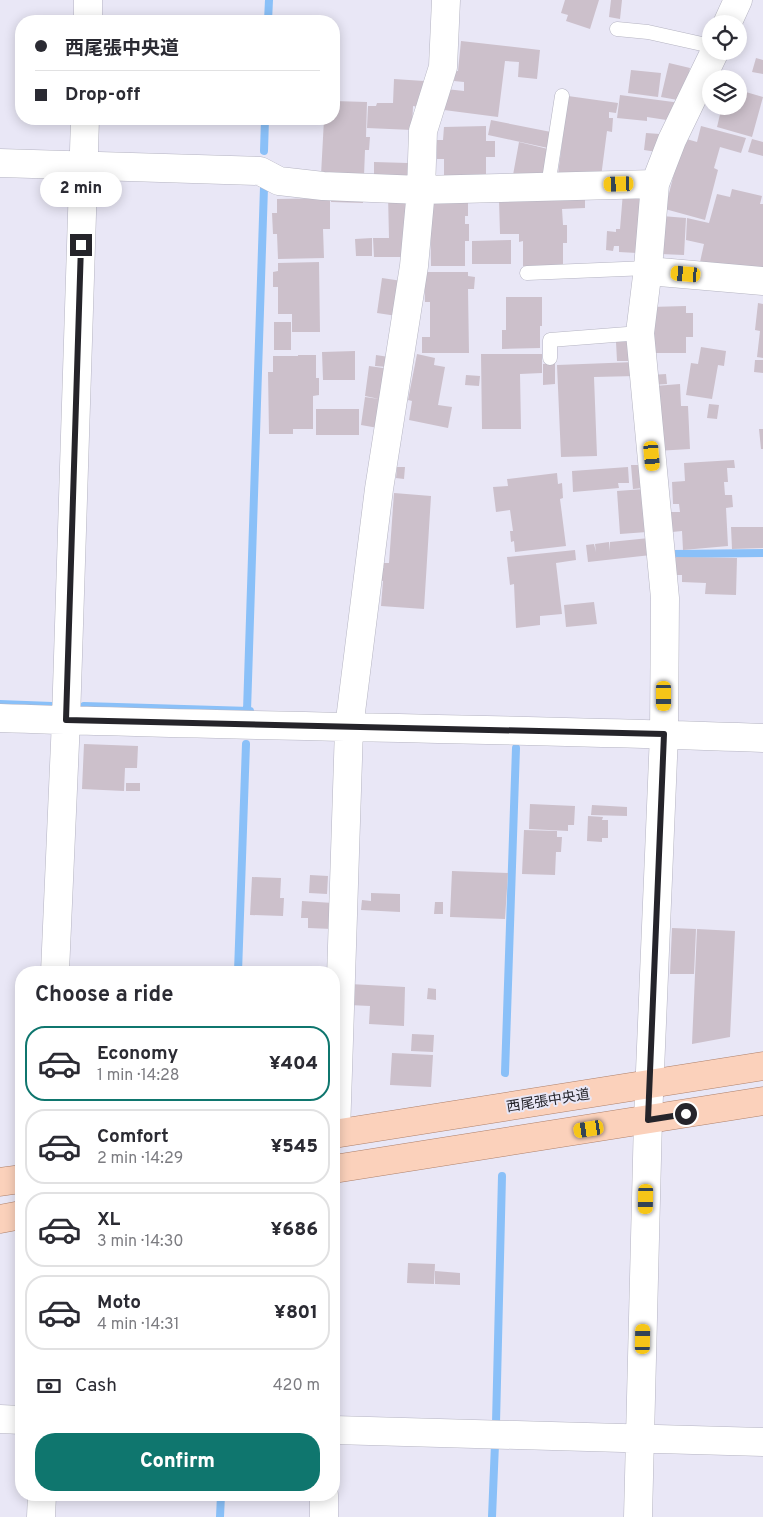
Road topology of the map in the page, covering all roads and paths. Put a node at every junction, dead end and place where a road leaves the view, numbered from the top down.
1 (88, 0) edge
2 (446, 0) edge
3 (738, 0) edge
4 (88, 15) edge
5 (731, 15) edge
6 (617, 30) dead end
7 (702, 44) edge
8 (711, 60) edge
9 (562, 96) dead end
10 (85, 125) edge
11 (0, 163) edge
12 (84, 166) junction
13 (655, 184) junction
14 (548, 186) junction
15 (421, 190) junction
16 (648, 270) junction
17 (527, 273) dead end
18 (763, 281) edge
19 (640, 333) junction
20 (550, 358) dead end
21 (0, 718) edge
22 (66, 720) junction
23 (349, 728) junction
24 (664, 734) junction
25 (763, 738) edge
26 (56, 966) edge
27 (340, 988) edge
28 (763, 1066) edge
29 (650, 1084) junction
30 (763, 1101) edge
31 (648, 1120) junction
32 (340, 1132) edge
33 (340, 1168) edge
34 (15, 1180) edge
35 (0, 1182) edge
36 (15, 1216) edge
37 (0, 1219) edge
38 (0, 1420) edge
39 (15, 1420) edge
40 (340, 1430) edge
41 (641, 1439) junction
42 (763, 1442) edge
43 (42, 1501) edge
44 (324, 1501) edge
45 (41, 1517) edge
46 (324, 1517) edge
47 (638, 1517) edge

1 - 4 street
2 - 15 street
3 - 5 street
6 - 7 lane
8 - 13 street
9 - 14 lane
10 - 12 street
11 - 12 street
12 - 15 street
12 - 22 street
13 - 14 street
13 - 16 street
14 - 15 street
15 - 23 street
16 - 17 lane
16 - 18 street
16 - 19 street
19 - 20 lane
19 - 24 street
21 - 22 street
22 - 23 street
22 - 26 street
23 - 24 street
23 - 27 street
24 - 25 street
24 - 29 street
28 - 29 main road, 西尾張中央道
29 - 31 street
29 - 32 main road, 西尾張中央道
30 - 31 main road
31 - 33 main road
31 - 41 street
34 - 35 main road
36 - 37 main road
38 - 39 street
40 - 41 street
41 - 42 street
41 - 47 street
43 - 45 street
44 - 46 street

